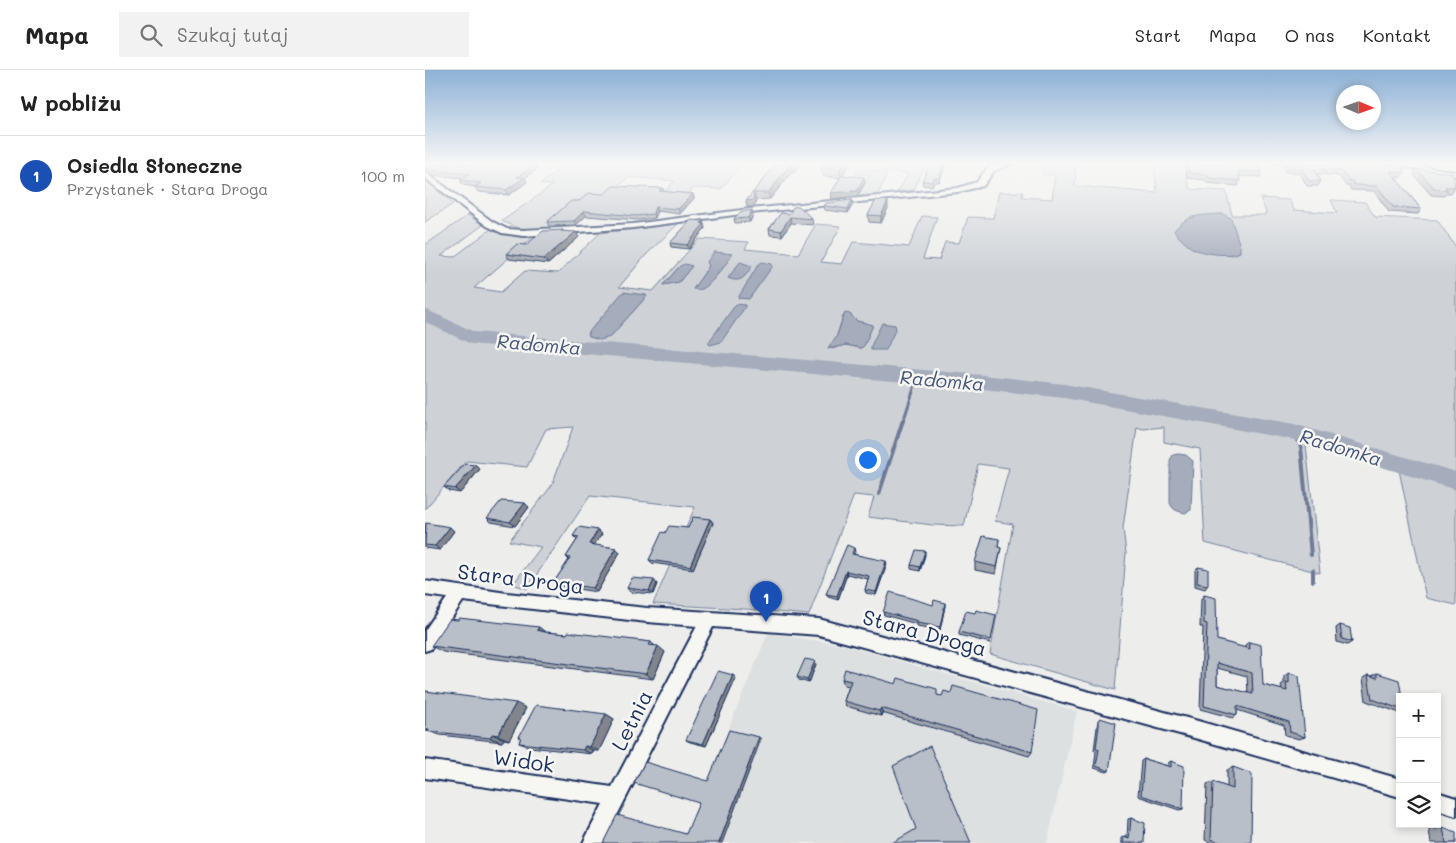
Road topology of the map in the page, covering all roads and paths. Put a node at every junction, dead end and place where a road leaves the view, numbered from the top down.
1 (460, 200) edge
2 (860, 200) edge
3 (425, 588) edge
4 (460, 593) junction
5 (709, 618) junction
6 (425, 643) edge
7 (425, 769) edge
8 (1396, 787) edge
9 (617, 796) junction
10 (1441, 801) edge
11 (1456, 807) edge
12 (593, 843) edge

1 - 2 street
3 - 4 street, Stara Droga
4 - 5 street, Stara Droga
4 - 6 street
5 - 8 street, Stara Droga
5 - 9 street, Letnia
7 - 9 street, Widok
9 - 12 street, Letnia
10 - 11 street

